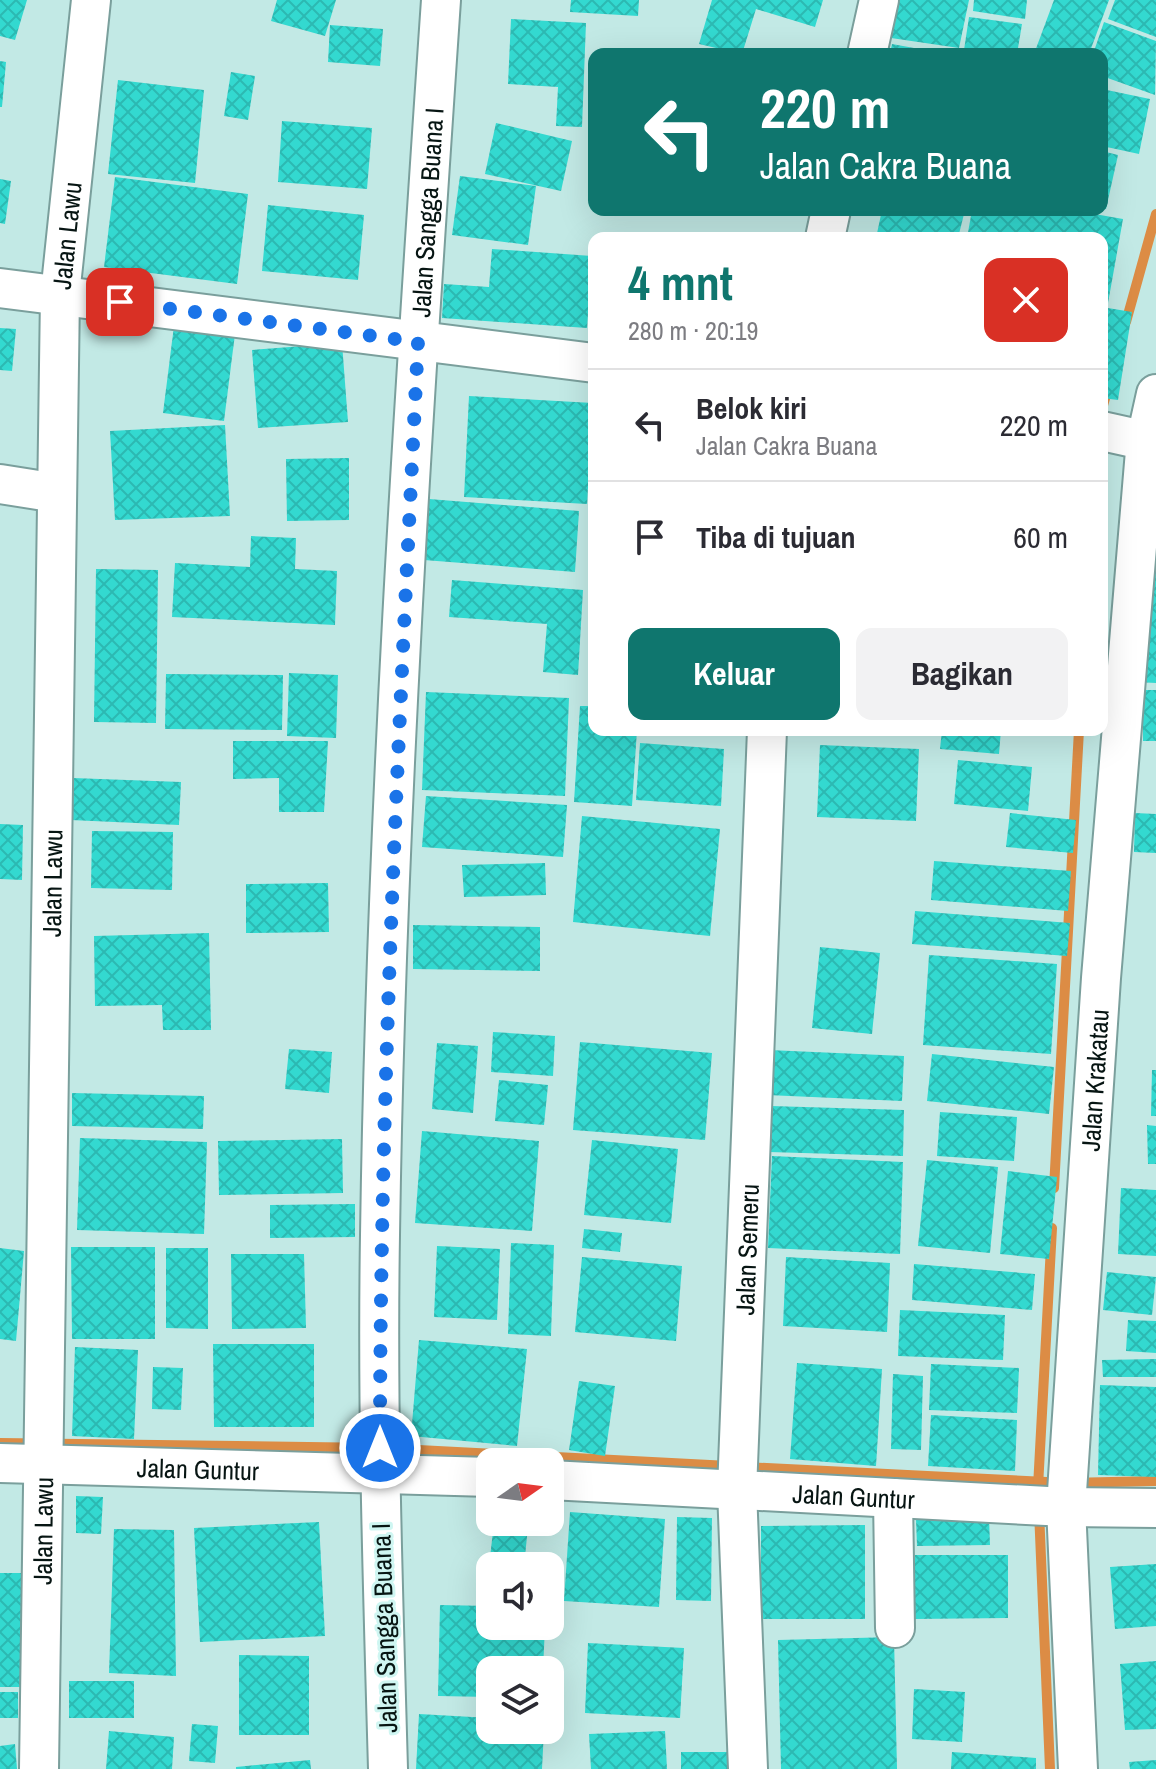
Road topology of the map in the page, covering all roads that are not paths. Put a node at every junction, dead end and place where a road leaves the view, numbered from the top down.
1 (91, 0) edge
2 (441, 0) edge
3 (879, 0) edge
4 (868, 48) edge
5 (0, 288) edge
6 (60, 295) junction
7 (418, 342) junction
8 (588, 362) edge
9 (1156, 394) edge
10 (1108, 432) edge
11 (1151, 441) edge
12 (0, 484) edge
13 (57, 493) junction
14 (767, 736) edge
15 (0, 1463) edge
16 (41, 1464) junction
17 (380, 1471) junction
18 (476, 1476) edge
19 (564, 1481) edge
20 (737, 1490) junction
21 (893, 1498) junction
22 (1066, 1507) junction
23 (1156, 1508) edge
24 (895, 1628) dead end
25 (39, 1769) edge
26 (388, 1769) edge
27 (748, 1769) edge
28 (1078, 1769) edge

1 - 6 street, Jalan Lawu
2 - 7 street, Jalan Sangga Buana I
3 - 4 street
5 - 6 street
6 - 7 street
6 - 13 street, Jalan Lawu
7 - 8 street
7 - 17 street, Jalan Sangga Buana I
9 - 11 street, Jalan Krakatau
10 - 11 street
11 - 22 street, Jalan Krakatau
12 - 13 street
13 - 16 street, Jalan Lawu
14 - 20 street, Jalan Semeru
15 - 16 street, Jalan Guntur
16 - 17 street, Jalan Guntur
16 - 25 street, Jalan Lawu
17 - 18 street, Jalan Guntur
17 - 26 street, Jalan Sangga Buana I
19 - 20 street, Jalan Guntur
20 - 21 street, Jalan Guntur
20 - 27 street, Jalan Semeru
21 - 22 street, Jalan Guntur
21 - 24 street
22 - 23 street, Jalan Guntur
22 - 28 street, Jalan Krakatau

